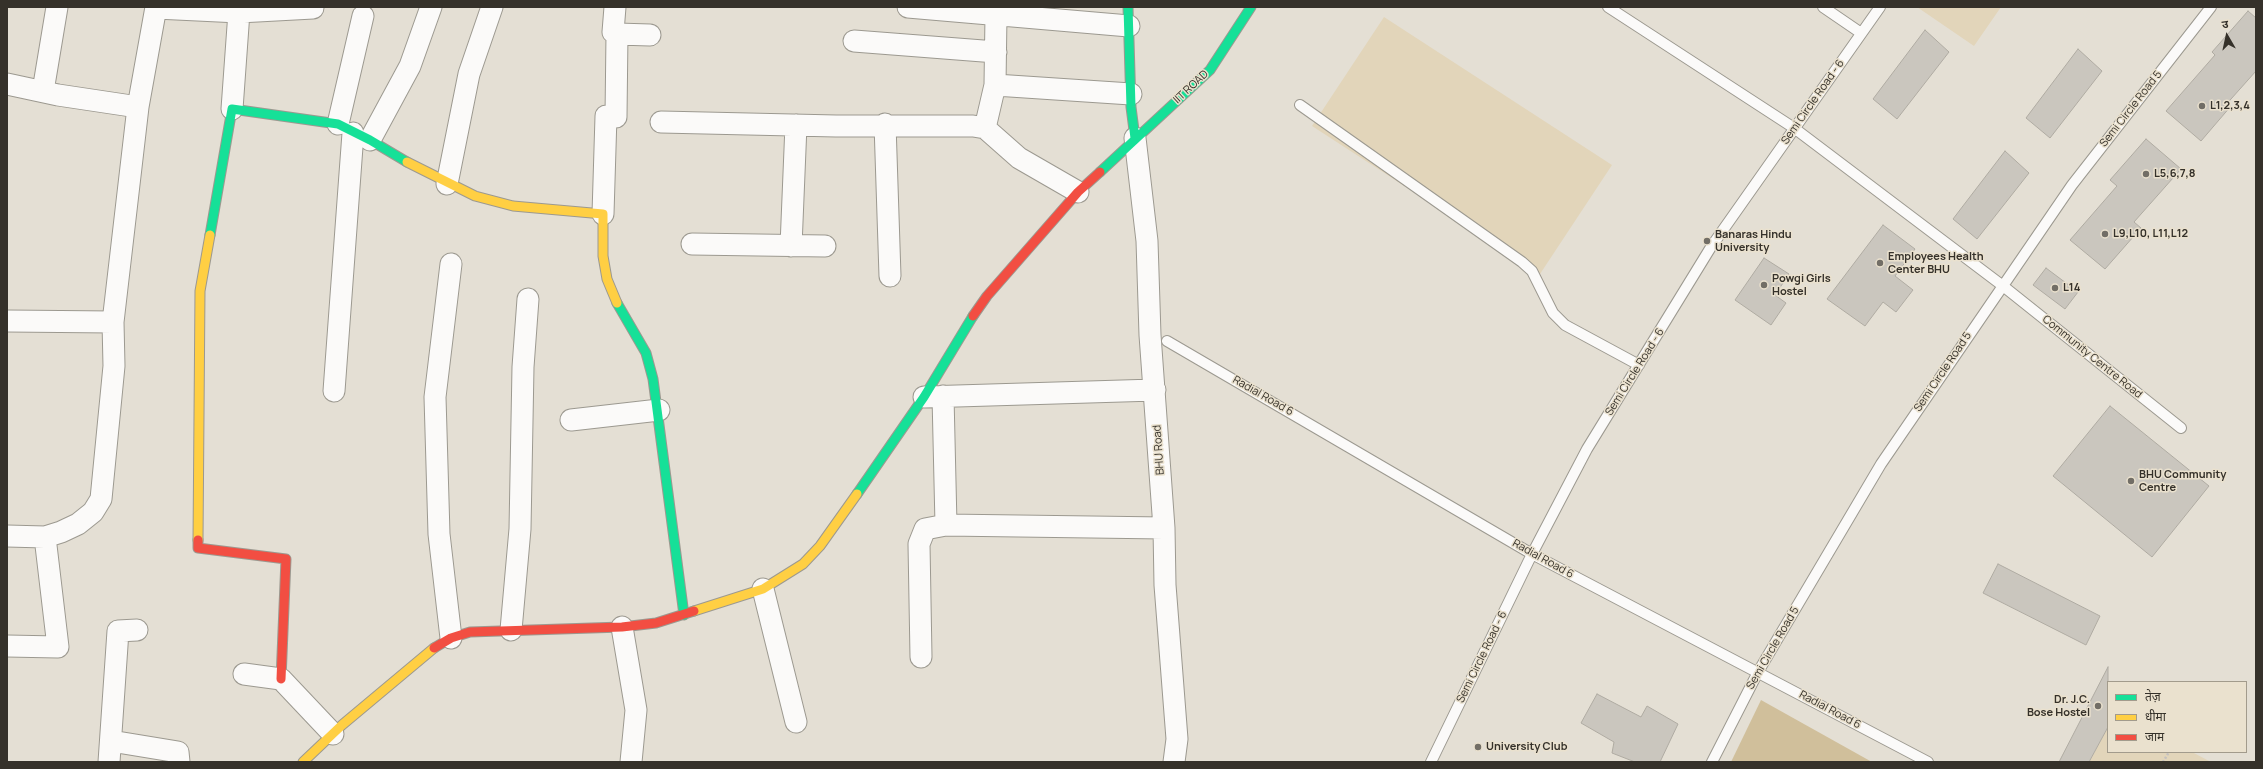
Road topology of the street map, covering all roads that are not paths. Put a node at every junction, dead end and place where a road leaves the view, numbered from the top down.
1 (57, 7) edge
2 (156, 7) edge
3 (431, 7) edge
4 (492, 7) edge
5 (615, 7) edge
6 (908, 7) edge
7 (1251, 7) edge
8 (1608, 7) edge
9 (1823, 7) edge
10 (1880, 7) edge
11 (2212, 7) edge
12 (313, 8) dead end
13 (217, 9) edge
14 (240, 12) junction
15 (996, 15) junction
16 (363, 16) dead end
17 (1128, 17) edge
18 (1861, 33) junction
19 (617, 34) junction
20 (650, 35) dead end
21 (854, 41) dead end
22 (996, 52) junction
23 (7, 84) edge
24 (995, 85) junction
25 (43, 91) junction
26 (1131, 94) junction
27 (1300, 105) dead end
28 (138, 107) junction
29 (232, 109) junction
30 (661, 122) dead end
31 (885, 124) junction
32 (796, 125) junction
33 (985, 128) junction
34 (1794, 128) junction
35 (354, 132) junction
36 (1135, 138) junction
37 (447, 184) junction
38 (1078, 192) junction
39 (602, 214) junction
40 (692, 244) dead end
41 (791, 246) junction
42 (825, 246) dead end
43 (451, 264) dead end
44 (890, 276) dead end
45 (2003, 286) junction
46 (528, 299) dead end
47 (7, 322) edge
48 (113, 322) junction
49 (1167, 341) dead end
50 (1639, 365) junction
51 (1155, 390) junction
52 (334, 391) dead end
53 (933, 397) junction
54 (659, 410) junction
55 (571, 420) dead end
56 (2181, 428) dead end
57 (946, 525) junction
58 (1164, 528) junction
59 (7, 536) edge
60 (45, 537) junction
61 (1532, 554) junction
62 (763, 589) junction
63 (684, 615) junction
64 (622, 627) junction
65 (137, 630) dead end
66 (511, 630) junction
67 (451, 638) junction
68 (7, 646) edge
69 (921, 657) dead end
70 (1758, 672) junction
71 (244, 674) dead end
72 (281, 679) junction
73 (796, 722) dead end
74 (333, 734) junction
75 (111, 740) junction
76 (109, 762) edge
77 (179, 762) edge
78 (303, 762) edge
79 (631, 762) edge
80 (1174, 762) edge
81 (1431, 762) edge
82 (1712, 762) edge
83 (1928, 762) edge

1 - 25 street
2 - 13 street
2 - 28 street
3 - 35 street
4 - 37 street
5 - 19 street
6 - 15 street
7 - 36 street, IIT ROAD
8 - 34 lane, Community Centre Road
9 - 18 lane
10 - 18 lane, Semi Circle Road - 6
11 - 45 lane, Semi Circle Road 5
12 - 14 street
13 - 14 street
14 - 29 street
15 - 17 street
15 - 22 street
16 - 35 street
17 - 26 street
18 - 34 lane, Semi Circle Road - 6
19 - 20 street
19 - 39 street
21 - 22 street
22 - 24 street
23 - 25 street
24 - 26 street
24 - 33 street
25 - 28 street
26 - 36 street
27 - 50 lane
28 - 48 street
29 - 35 street
29 - 72 street
30 - 32 street
31 - 32 street
31 - 33 street
31 - 44 street
32 - 41 street
33 - 38 street
34 - 45 lane, Community Centre Road
34 - 50 lane, Semi Circle Road - 6
35 - 37 street
35 - 52 street
36 - 38 street, IIT ROAD
36 - 51 street, BHU Road
37 - 39 street
38 - 53 street, IIT ROAD
39 - 54 street
40 - 41 street
41 - 42 street
43 - 67 street
45 - 56 lane, Community Centre Road
45 - 70 lane, Semi Circle Road 5
46 - 66 street
47 - 48 street
48 - 60 street
49 - 61 lane, Radial Road 6
50 - 61 lane, Semi Circle Road - 6
51 - 53 street
51 - 58 street, BHU Road
53 - 57 street
53 - 62 street, IIT ROAD
54 - 55 street
54 - 63 street
57 - 58 street
57 - 69 street
58 - 80 street, BHU Road
59 - 60 street
60 - 68 street
61 - 70 lane, Radial Road 6
61 - 81 lane, Semi Circle Road - 6
62 - 63 street, IIT ROAD
62 - 73 street
63 - 64 street, IIT ROAD
64 - 66 street, IIT ROAD
64 - 79 street
65 - 75 street
66 - 67 street, IIT ROAD
67 - 74 street, IIT ROAD
70 - 82 lane, Semi Circle Road 5
70 - 83 lane, Radial Road 6
71 - 72 street
72 - 74 street
74 - 78 street, IIT ROAD
75 - 76 street
75 - 77 street

